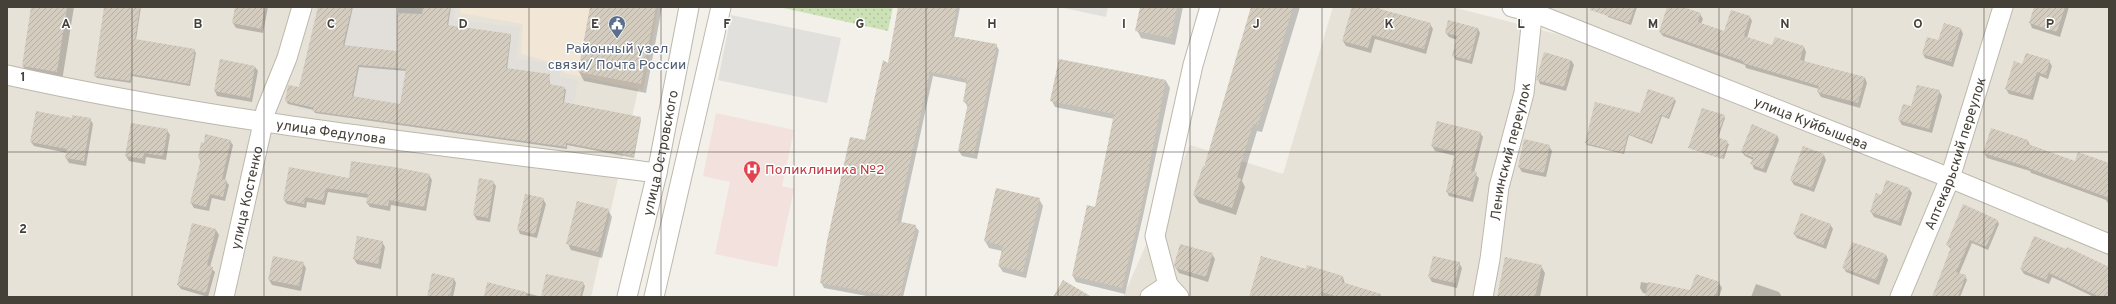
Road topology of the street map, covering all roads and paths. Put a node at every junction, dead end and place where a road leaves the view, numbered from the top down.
1 (302, 7) edge
2 (689, 7) edge
3 (721, 7) edge
4 (1210, 7) edge
5 (1512, 7) edge
6 (2003, 7) edge
7 (1533, 10) edge
8 (7, 75) edge
9 (263, 121) junction
10 (657, 173) junction
11 (1950, 178) junction
12 (2109, 244) edge
13 (1174, 291) edge
14 (224, 297) edge
15 (627, 297) edge
16 (654, 297) edge
17 (1150, 297) edge
18 (1483, 297) edge
19 (1900, 297) edge

1 - 9 street, улица Костенко
2 - 10 street, улица Островского
3 - 16 street
4 - 13 street
5 - 7 street, улица Куйбышева
6 - 11 street, Аптекарьский переулок
7 - 11 street, улица Куйбышева
7 - 18 street, Ленинский переулок
8 - 9 street, улица Федулова
9 - 10 street, улица Федулова
9 - 14 street, улица Костенко
10 - 15 street, улица Островского
11 - 12 street, улица Куйбышева
11 - 19 street, Аптекарьский переулок
13 - 17 street

